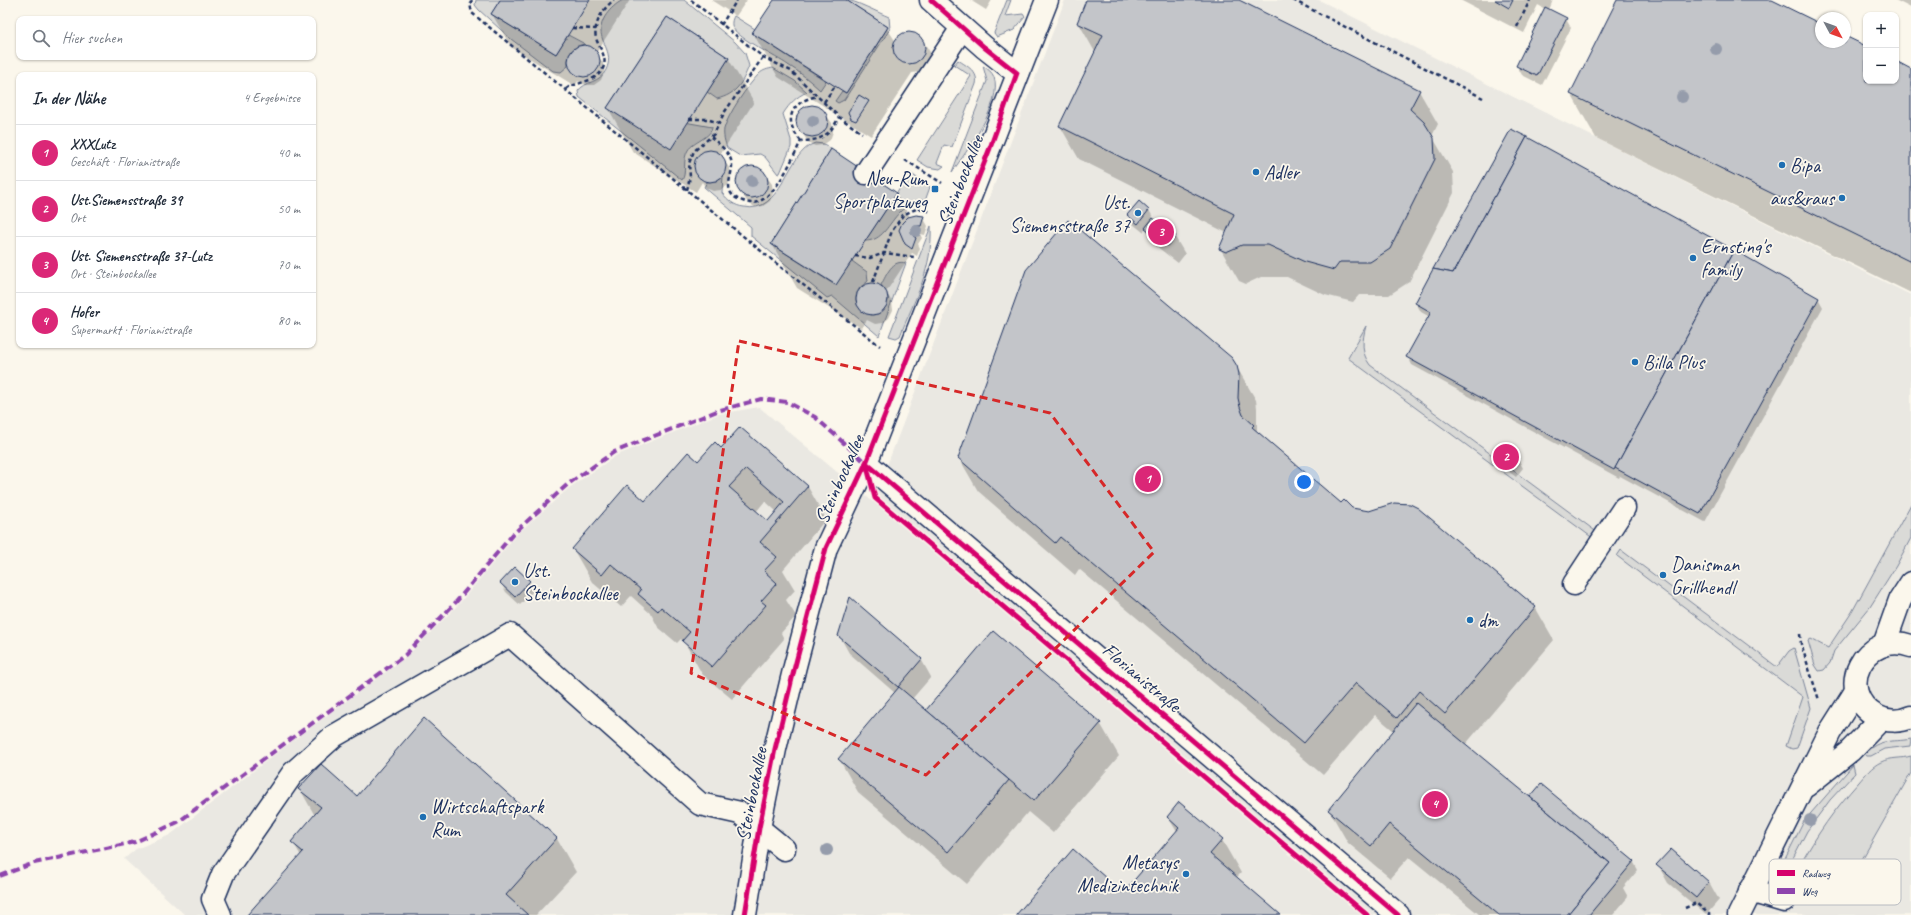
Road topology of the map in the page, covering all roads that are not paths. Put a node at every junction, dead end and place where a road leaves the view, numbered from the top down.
1 (931, 0) edge
2 (1047, 0) edge
3 (962, 28) junction
4 (1017, 73) junction
5 (866, 173) dead end
6 (866, 463) junction
7 (1624, 508) dead end
8 (1911, 583) edge
9 (1574, 584) dead end
10 (1884, 645) junction
11 (1911, 646) edge
12 (1856, 691) junction
13 (1911, 717) edge
14 (1881, 719) junction
15 (1802, 789) junction
16 (759, 828) junction
17 (784, 850) dead end
18 (1750, 891) junction
19 (1769, 897) edge
20 (220, 915) edge
21 (746, 915) edge
22 (1398, 915) edge
23 (1739, 915) edge

1 - 3 street
2 - 4 street, Steinbockallee
3 - 4 street
3 - 5 street
4 - 6 street, Steinbockallee
6 - 16 street, Steinbockallee
6 - 22 street, Florianistraße
7 - 9 street
8 - 10 street
10 - 11 street
10 - 12 street
12 - 14 street
12 - 15 street
13 - 14 street
14 - 15 street
15 - 18 street
16 - 17 street
16 - 20 street
16 - 21 street, Steinbockallee
18 - 19 street
18 - 23 street

